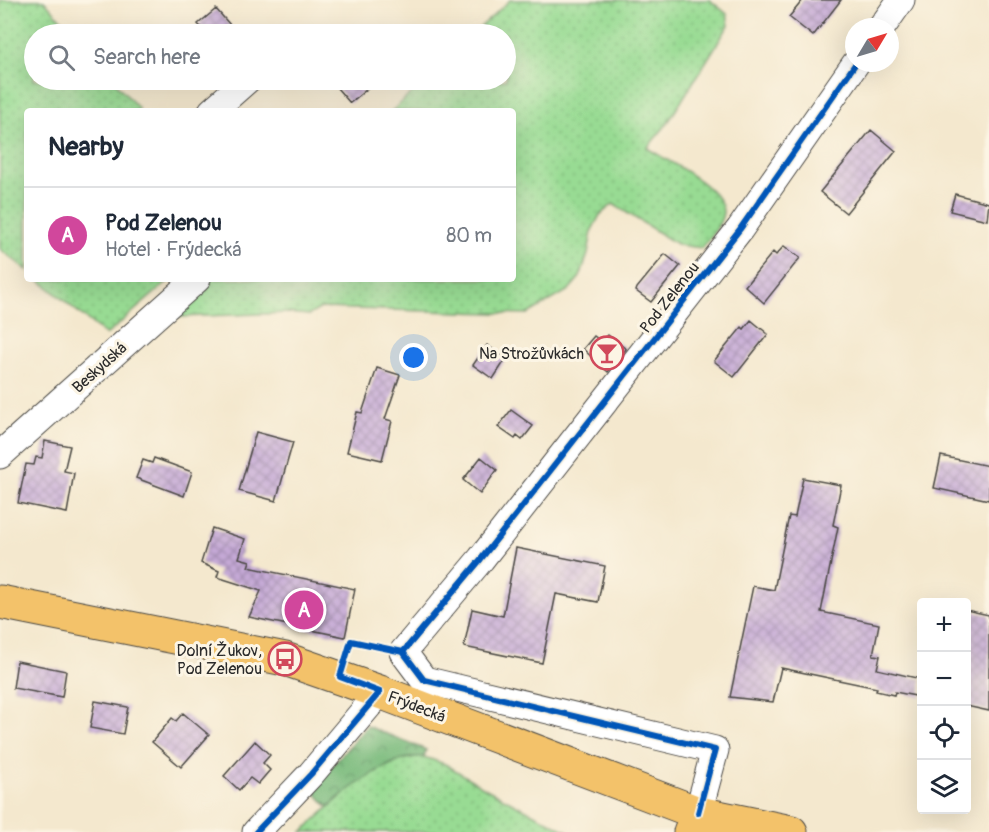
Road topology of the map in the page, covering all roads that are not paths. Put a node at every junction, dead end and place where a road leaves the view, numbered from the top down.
1 (901, 0) edge
2 (888, 18) edge
3 (850, 72) edge
4 (236, 90) edge
5 (215, 108) edge
6 (194, 282) edge
7 (0, 455) edge
8 (0, 602) edge
9 (380, 692) junction
10 (694, 823) edge
11 (256, 832) edge
12 (790, 832) edge

1 - 2 street
3 - 10 street, Pod Zelenou
4 - 5 street
6 - 7 street, Beskydská
8 - 9 main road, Frýdecká
9 - 10 main road, Frýdecká
9 - 11 street
10 - 12 main road, Frýdecká

